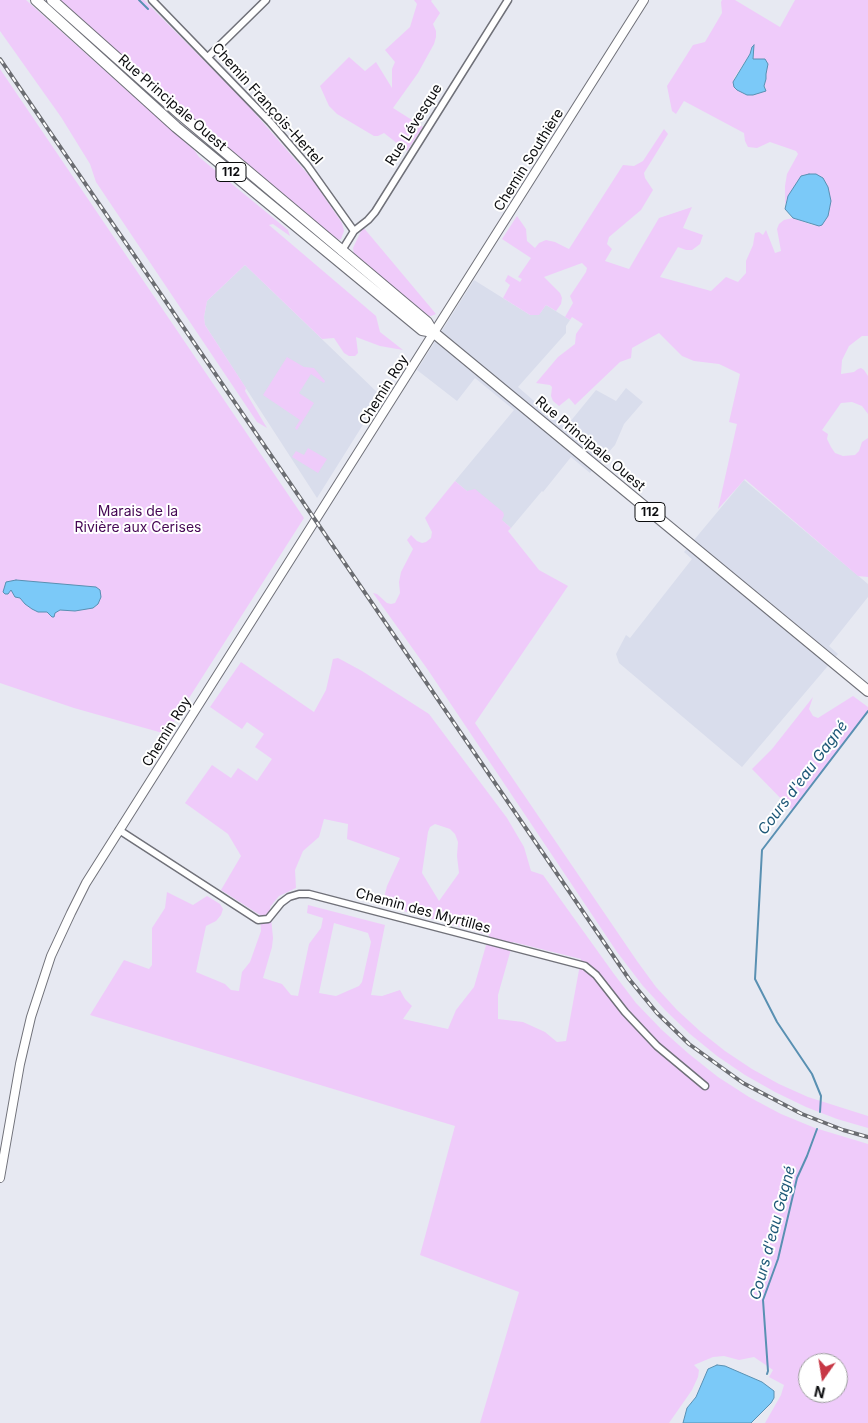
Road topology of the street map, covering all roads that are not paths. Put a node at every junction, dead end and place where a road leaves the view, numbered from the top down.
1 (52, 0) edge
2 (152, 0) edge
3 (266, 0) edge
4 (508, 0) edge
5 (644, 0) edge
6 (38, 1) edge
7 (208, 57) junction
8 (354, 231) junction
9 (339, 255) junction
10 (433, 332) junction
11 (868, 692) edge
12 (119, 830) junction
13 (705, 1086) dead end
14 (0, 1178) edge

1 - 9 main road, Rue Principale Ouest / 112
2 - 7 street, Chemin François-Hertel
3 - 7 street
4 - 8 street, Rue Lévesque
5 - 10 street, Chemin Southière
6 - 9 main road, Rue Principale Ouest / 112
7 - 8 street, Chemin François-Hertel
8 - 9 street, Rue Lévesque
9 - 10 main road, Rue Principale Ouest / 112
10 - 11 main road, Rue Principale Ouest / 112
10 - 12 street, Chemin Roy
12 - 13 street, Chemin des Myrtilles
12 - 14 street, Chemin Roy

